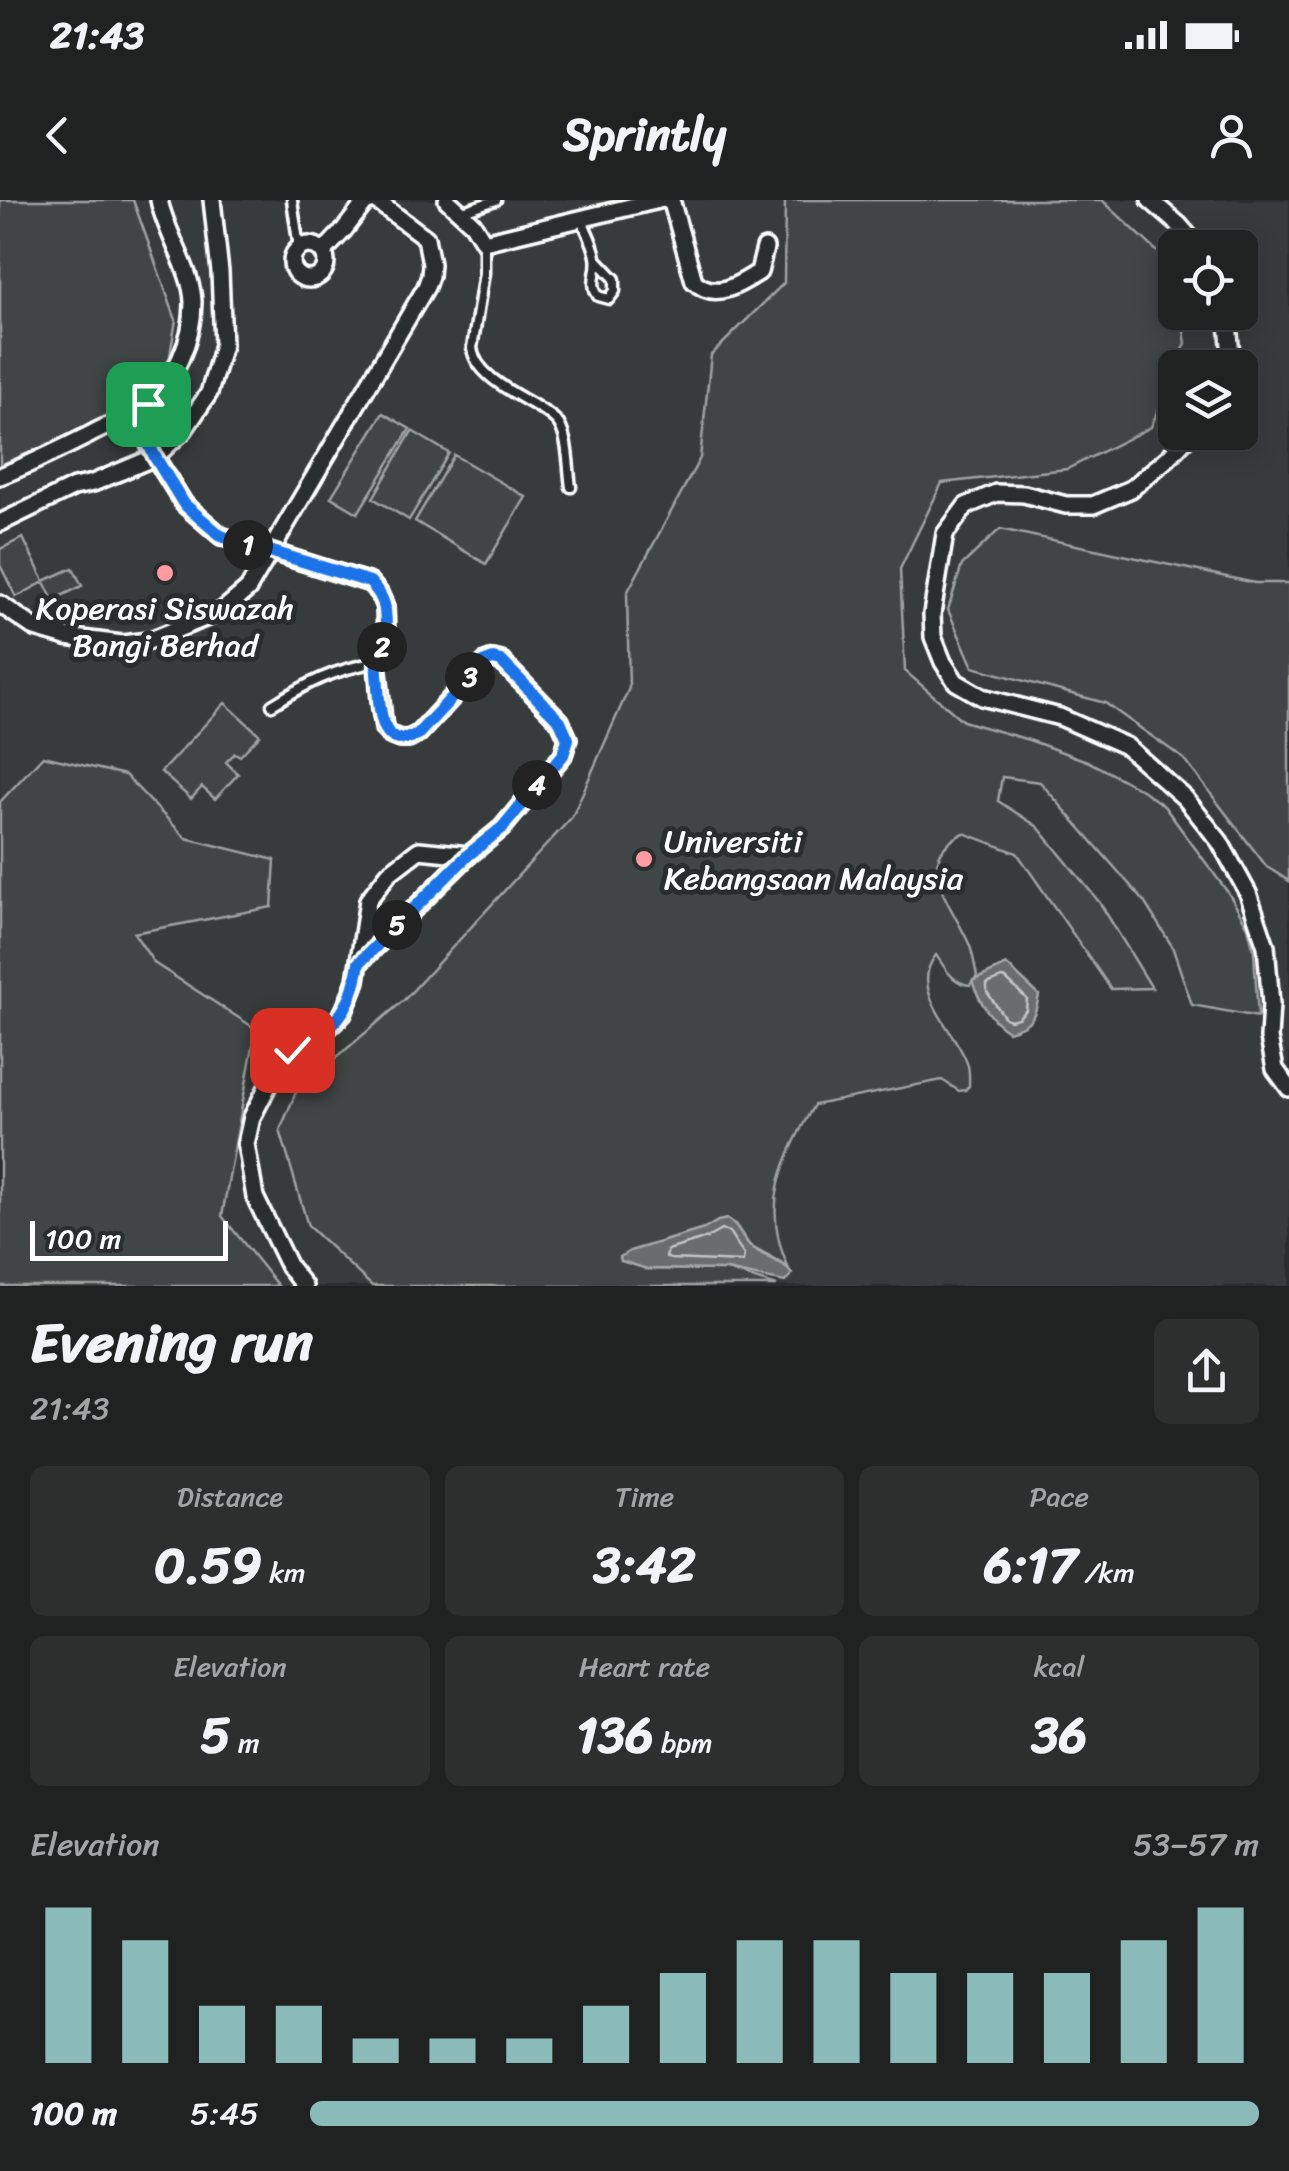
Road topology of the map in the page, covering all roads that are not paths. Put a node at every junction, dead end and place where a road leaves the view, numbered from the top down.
1 (159, 200) edge
2 (212, 200) edge
3 (292, 200) edge
4 (375, 200) edge
5 (447, 200) edge
6 (496, 200) edge
7 (663, 200) edge
8 (1150, 200) edge
9 (460, 212) junction
10 (581, 218) junction
11 (1181, 230) edge
12 (484, 242) junction
13 (299, 248) junction
14 (766, 248) dead end
15 (323, 252) junction
16 (597, 260) junction
17 (134, 413) junction
18 (1175, 450) edge
19 (155, 457) junction
20 (0, 476) edge
21 (571, 487) dead end
22 (0, 525) edge
23 (272, 553) junction
24 (0, 604) edge
25 (376, 662) junction
26 (272, 705) dead end
27 (468, 855) junction
28 (359, 963) junction
29 (1289, 1088) edge
30 (304, 1286) edge

1 - 17 street
2 - 19 street
3 - 13 lane
4 - 15 street
4 - 23 street
5 - 9 street
6 - 9 lane
7 - 10 street
7 - 14 street
8 - 11 street
9 - 12 street
10 - 12 street
10 - 16 lane
12 - 21 lane
13 - 15 street
13 - 15 street
16 - 16 lane
17 - 19 street
17 - 20 street
18 - 29 street
19 - 22 street
19 - 23 street
23 - 24 street
23 - 25 street
25 - 26 lane
25 - 27 street
27 - 28 street
27 - 28 street
28 - 30 street

